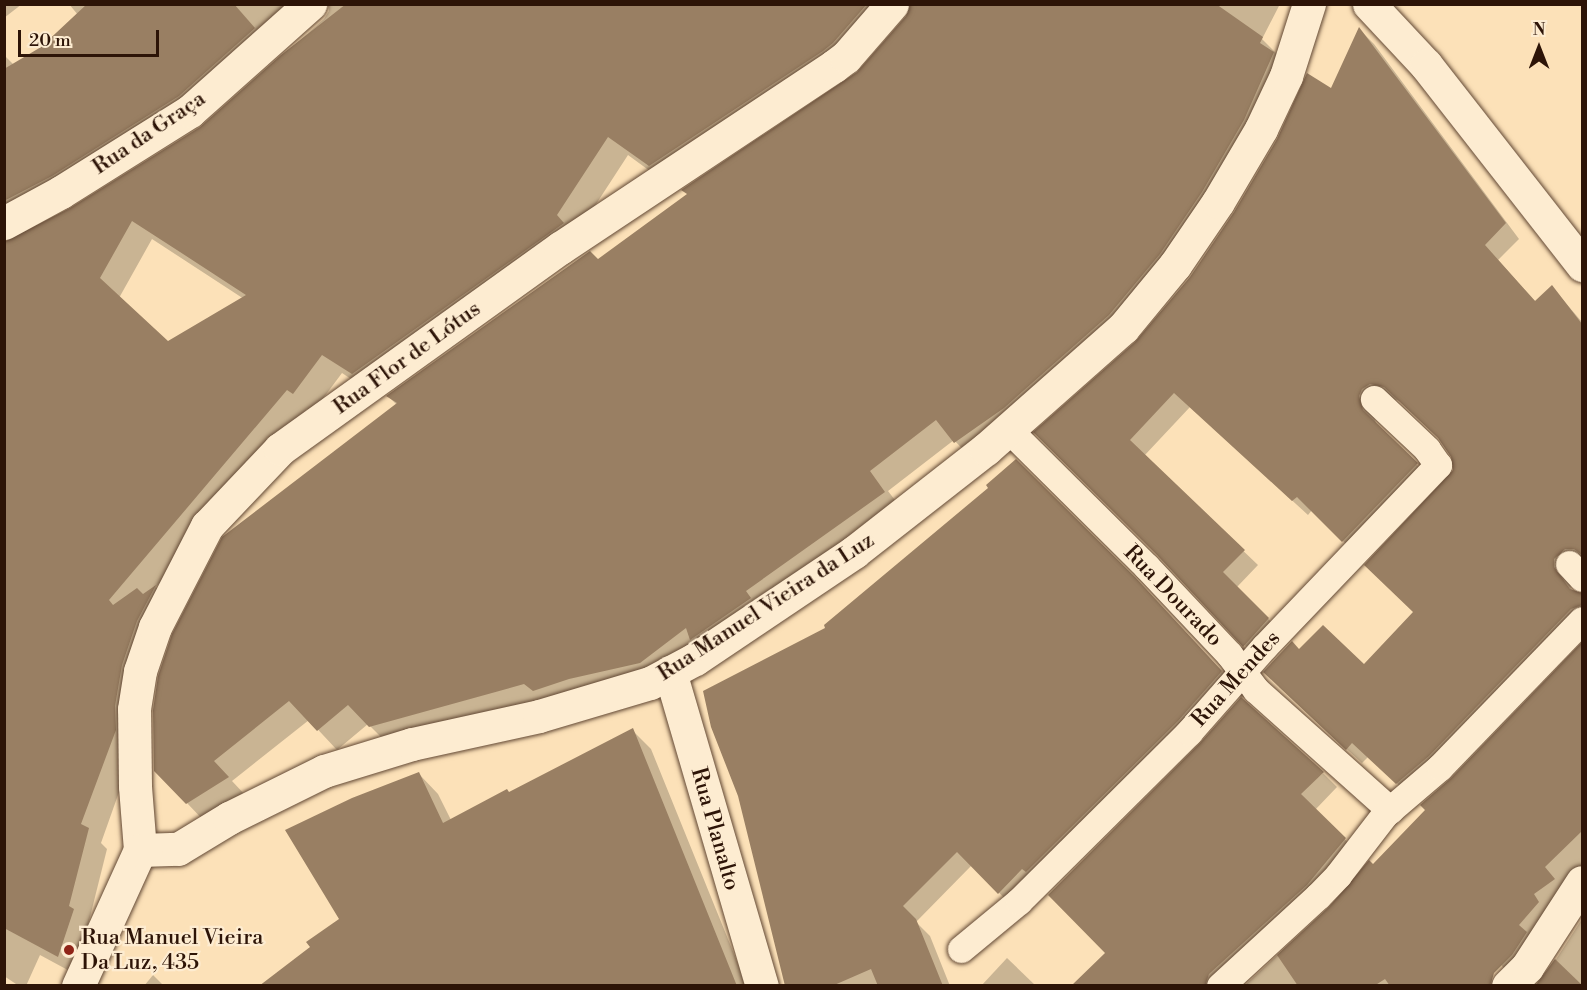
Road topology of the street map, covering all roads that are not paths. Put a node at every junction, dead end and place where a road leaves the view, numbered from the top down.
1 (310, 4) edge
2 (892, 4) edge
3 (1309, 4) edge
4 (1369, 4) edge
5 (4, 223) edge
6 (1582, 265) edge
7 (1374, 399) dead end
8 (1008, 430) junction
9 (1582, 620) edge
10 (670, 672) junction
11 (1242, 672) junction
12 (1390, 810) junction
13 (140, 850) junction
14 (1582, 882) edge
15 (961, 949) dead end
16 (78, 986) edge
17 (762, 986) edge
18 (1220, 986) edge
19 (1508, 986) edge

1 - 5 street, Rua da Graça
2 - 13 street, Rua Flor de Lótus
3 - 8 street, Rua Manuel Vieira da Luz
4 - 6 street
7 - 11 lane, Rua Mendes
8 - 10 street, Rua Manuel Vieira da Luz
8 - 11 lane, Rua Dourado
9 - 12 lane
10 - 13 street, Rua Manuel Vieira da Luz
10 - 17 street, Rua Planalto
11 - 12 lane, Rua Dourado
11 - 15 lane, Rua Mendes
12 - 18 lane
13 - 16 street
14 - 19 street

